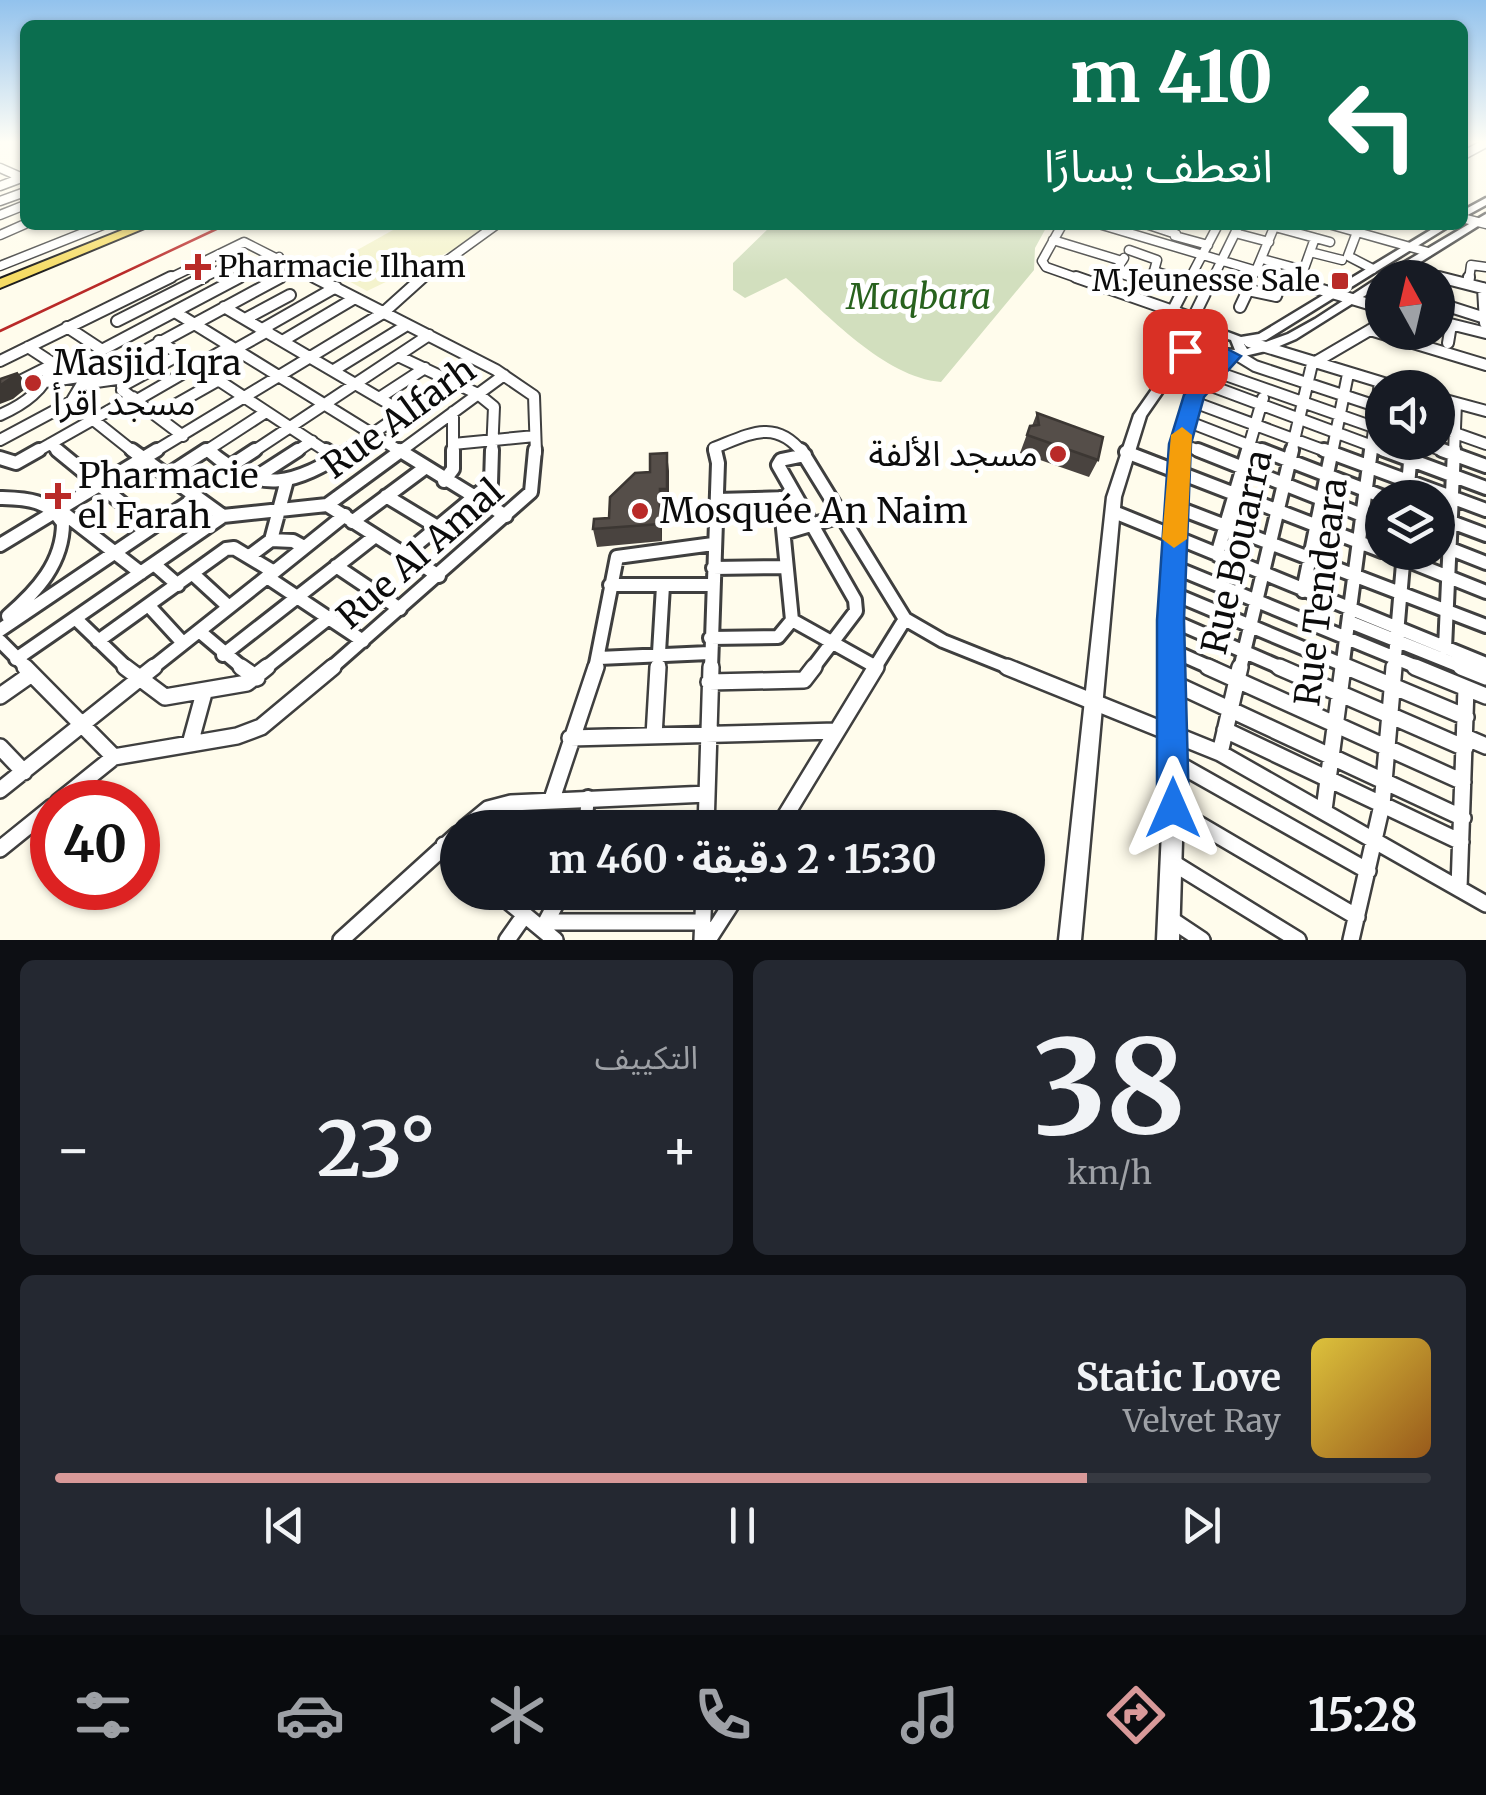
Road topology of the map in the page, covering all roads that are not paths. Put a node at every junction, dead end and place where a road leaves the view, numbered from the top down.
1 (90, 230) edge
2 (120, 230) edge
3 (133, 230) edge
4 (489, 230) edge
5 (1059, 230) edge
6 (1118, 230) edge
7 (1145, 230) edge
8 (1214, 230) edge
9 (1236, 230) edge
10 (1239, 230) edge
11 (1274, 230) edge
12 (1288, 230) edge
13 (1365, 230) edge
14 (1438, 230) edge
15 (1467, 230) edge
16 (1178, 231) edge
17 (1140, 237) junction
18 (1315, 238) junction
19 (1054, 240) junction
20 (1269, 242) junction
21 (1330, 242) dead end
22 (1208, 245) junction
23 (1168, 246) junction
24 (1411, 246) junction
25 (1129, 250) junction
26 (1310, 252) junction
27 (1428, 252) junction
28 (214, 256) junction
29 (279, 257) junction
30 (1202, 257) junction
31 (1262, 259) junction
32 (1342, 260) dead end
33 (1387, 260) edge
34 (1414, 260) edge
35 (1122, 262) junction
36 (1219, 262) junction
37 (232, 264) junction
38 (1365, 265) edge
39 (0, 266) edge
40 (300, 267) junction
41 (1486, 267) edge
42 (1303, 270) junction
43 (1154, 271) junction
44 (1115, 272) junction
45 (249, 273) junction
46 (1256, 273) junction
47 (1365, 274) edge
48 (1282, 280) junction
49 (0, 281) edge
50 (1187, 281) junction
51 (1455, 281) edge
52 (1468, 284) junction
53 (154, 285) junction
54 (265, 285) junction
55 (1298, 285) junction
56 (225, 286) junction
57 (336, 287) junction
58 (1105, 288) junction
59 (1484, 288) edge
60 (1365, 292) edge
61 (171, 294) junction
62 (290, 295) junction
63 (1332, 295) junction
64 (244, 296) junction
65 (356, 298) junction
66 (1352, 300) junction
67 (1365, 303) edge
68 (305, 304) junction
69 (189, 305) junction
70 (224, 307) junction
71 (1240, 307) dead end
72 (1455, 307) edge
73 (102, 311) junction
74 (175, 312) junction
75 (383, 313) junction
76 (1174, 314) junction
77 (1485, 315) edge
78 (247, 318) junction
79 (1194, 318) junction
80 (118, 321) junction
81 (192, 323) junction
82 (407, 324) junction
83 (1455, 326) edge
84 (67, 328) junction
85 (266, 330) junction
86 (136, 332) junction
87 (1365, 333) edge
88 (1485, 333) edge
89 (429, 335) junction
90 (1205, 338) junction
91 (284, 340) junction
92 (159, 341) junction
93 (28, 347) junction
94 (232, 349) junction
95 (1240, 349) junction
96 (102, 350) junction
97 (1262, 350) junction
98 (1447, 350) edge
99 (179, 355) junction
100 (312, 356) junction
101 (398, 356) junction
102 (0, 361) edge
103 (54, 364) junction
104 (1312, 364) junction
105 (1486, 364) edge
106 (197, 365) junction
107 (425, 368) junction
108 (334, 370) junction
109 (0, 374) edge
110 (1348, 374) junction
111 (504, 375) junction
112 (279, 376) junction
113 (1211, 378) junction
114 (1365, 378) edge
115 (84, 380) junction
116 (219, 380) junction
117 (450, 380) junction
118 (46, 382) junction
119 (123, 382) junction
120 (1306, 382) junction
121 (13, 384) junction
122 (356, 384) junction
123 (1266, 389) junction
124 (0, 391) edge
125 (478, 394) junction
126 (1343, 395) junction
127 (135, 398) junction
128 (245, 398) junction
129 (379, 398) junction
130 (1191, 401) junction
131 (1302, 401) junction
132 (72, 402) junction
133 (1365, 402) edge
134 (1456, 402) joint
135 (323, 404) junction
136 (1261, 406) junction
137 (1486, 410) edge
138 (266, 412) junction
139 (403, 412) junction
140 (452, 412) junction
141 (1455, 412) edge
142 (1338, 414) junction
143 (0, 415) edge
144 (156, 415) junction
145 (1297, 419) junction
146 (92, 420) junction
147 (1184, 420) junction
148 (1365, 423) edge
149 (1255, 425) junction
150 (289, 426) junction
151 (1334, 433) junction
152 (1455, 433) edge
153 (371, 434) junction
154 (182, 436) junction
155 (535, 436) junction
156 (0, 440) edge
157 (1293, 440) junction
158 (312, 441) junction
159 (494, 441) junction
160 (50, 444) junction
161 (453, 444) junction
162 (1180, 444) junction
163 (1365, 444) edge
164 (1486, 444) edge
165 (1249, 445) junction
166 (208, 450) junction
167 (402, 450) junction
168 (1126, 452) junction
169 (1330, 453) junction
170 (805, 454) junction
171 (1455, 455) edge
172 (336, 457) junction
173 (0, 458) edge
174 (144, 459) junction
175 (1288, 460) junction
176 (1368, 460) edge
177 (1451, 460) edge
178 (1411, 461) joint
179 (1486, 466) edge
180 (229, 467) junction
181 (319, 467) joint
182 (426, 467) junction
183 (1367, 467) junction
184 (1242, 468) junction
185 (1181, 471) junction
186 (1326, 474) junction
187 (166, 476) junction
188 (1450, 476) junction
189 (286, 480) junction
190 (1366, 480) edge
191 (1403, 480) edge
192 (1408, 480) edge
193 (1450, 480) edge
194 (250, 481) junction
195 (444, 481) junction
196 (1282, 483) junction
197 (99, 487) junction
198 (1486, 488) edge
199 (1365, 489) joint
200 (1235, 492) junction
201 (386, 496) junction
202 (0, 498) edge
203 (788, 498) junction
204 (194, 499) junction
205 (1321, 499) junction
206 (1455, 499) edge
207 (474, 500) junction
208 (716, 500) junction
209 (328, 505) junction
210 (1176, 506) junction
211 (1276, 508) junction
212 (279, 509) junction
213 (1486, 510) edge
214 (59, 512) junction
215 (1114, 512) junction
216 (1362, 515) junction
217 (223, 516) junction
218 (506, 516) junction
219 (841, 516) junction
220 (1365, 516) edge
221 (348, 518) junction
222 (1455, 523) edge
223 (1225, 524) junction
224 (1318, 525) junction
225 (810, 526) junction
226 (151, 527) junction
227 (439, 528) junction
228 (784, 533) junction
229 (1486, 535) edge
230 (374, 537) junction
231 (1174, 539) junction
232 (271, 540) junction
233 (1268, 541) junction
234 (1360, 542) junction
235 (713, 544) junction
236 (1365, 544) edge
237 (0, 545) edge
238 (304, 547) junction
239 (1455, 551) edge
240 (114, 552) junction
241 (251, 555) junction
242 (404, 556) junction
243 (1218, 556) junction
244 (1310, 558) junction
245 (1486, 563) edge
246 (154, 564) junction
247 (336, 566) junction
248 (786, 567) junction
249 (1174, 567) junction
250 (713, 568) junction
251 (1402, 570) edge
252 (1432, 570) edge
253 (1447, 570) edge
254 (141, 573) junction
255 (1260, 573) junction
256 (193, 574) junction
257 (1354, 574) junction
258 (270, 575) junction
259 (439, 576) junction
260 (1448, 578) junction
261 (178, 584) junction
262 (610, 585) junction
263 (712, 585) junction
264 (663, 586) junction
265 (1303, 591) junction
266 (1486, 592) edge
267 (1172, 593) junction
268 (1400, 593) junction
269 (297, 597) junction
270 (1254, 600) junction
271 (149, 606) junction
272 (229, 607) junction
273 (400, 609) junction
274 (1448, 612) junction
275 (1350, 615) junction
276 (330, 617) junction
277 (76, 619) junction
278 (905, 619) junction
279 (792, 620) junction
280 (1170, 620) junction
281 (0, 622) edge
282 (1248, 625) junction
283 (1486, 626) edge
284 (0, 630) edge
285 (199, 631) junction
286 (1395, 634) junction
287 (1346, 639) junction
288 (0, 641) edge
289 (98, 641) junction
290 (363, 641) junction
291 (183, 642) junction
292 (834, 644) junction
293 (709, 646) junction
294 (1445, 648) junction
295 (1171, 650) junction
296 (1243, 652) junction
297 (658, 654) junction
298 (223, 655) junction
299 (599, 658) junction
300 (1393, 658) junction
301 (16, 659) junction
302 (1486, 664) edge
303 (1342, 665) junction
304 (876, 666) junction
305 (30, 675) junction
306 (1486, 677) edge
307 (257, 678) junction
308 (1238, 680) junction
309 (141, 682) junction
310 (708, 682) junction
311 (1171, 682) junction
312 (1392, 686) junction
313 (1466, 688) junction
314 (204, 693) junction
315 (1338, 694) junction
316 (0, 696) edge
317 (1486, 696) edge
318 (1092, 700) junction
319 (1230, 710) junction
320 (1390, 716) junction
321 (1466, 717) junction
322 (1335, 724) junction
323 (83, 726) junction
324 (1225, 730) junction
325 (836, 731) junction
326 (1172, 731) junction
327 (708, 735) junction
328 (654, 736) junction
329 (570, 738) junction
330 (1465, 743) junction
331 (190, 744) junction
332 (1486, 746) edge
333 (0, 747) edge
334 (1386, 748) junction
335 (1220, 754) junction
336 (114, 757) junction
337 (1332, 758) junction
338 (1172, 761) junction
339 (24, 772) junction
340 (85, 780) edge
341 (1328, 780) junction
342 (1383, 782) junction
343 (1463, 782) junction
344 (0, 790) edge
345 (707, 794) junction
346 (588, 797) junction
347 (552, 799) junction
348 (1382, 805) junction
349 (1173, 808) junction
350 (490, 810) edge
351 (587, 810) edge
352 (707, 810) edge
353 (789, 810) edge
354 (1324, 810) junction
355 (1462, 818) junction
356 (30, 824) edge
357 (1376, 839) junction
358 (1461, 842) junction
359 (0, 849) edge
360 (440, 857) edge
361 (1170, 861) junction
362 (1368, 871) junction
363 (1459, 888) junction
364 (1486, 904) edge
365 (517, 910) edge
366 (724, 910) edge
367 (524, 916) junction
368 (1357, 917) junction
369 (1169, 918) junction
370 (548, 931) edge
371 (704, 934) edge
372 (341, 940) edge
373 (506, 940) edge
374 (1070, 940) edge
375 (1168, 940) edge
376 (1202, 940) edge
377 (1298, 940) edge
378 (1352, 940) edge

1 - 39 street
2 - 49 main road
3 - 49 main road
4 - 75 street
5 - 19 street
6 - 17 street
7 - 17 street
8 - 22 street
9 - 36 street
10 - 20 street
11 - 20 street
12 - 18 street
13 - 24 street
13 - 38 street
14 - 24 street
15 - 27 street
16 - 22 street
16 - 23 street
17 - 23 street
17 - 25 street
18 - 21 street
18 - 26 street
19 - 35 street
19 - 58 street
20 - 31 street
22 - 30 street
23 - 30 street
24 - 27 street
24 - 33 street
25 - 35 street
25 - 43 street
26 - 32 street
26 - 42 street
27 - 34 street
28 - 29 street, Rue Al Amal
28 - 37 street
28 - 53 street
29 - 40 street, Rue Al Amal
29 - 45 street
30 - 36 street
30 - 50 street
31 - 42 street
31 - 46 street
35 - 44 street
36 - 46 street
36 - 79 street
37 - 45 street
37 - 61 street
40 - 54 street
40 - 57 street, Rue Al Amal
41 - 52 street
42 - 55 street
43 - 44 street
43 - 50 street
44 - 58 street
45 - 56 street
46 - 48 street
47 - 63 street
48 - 55 street
48 - 71 street
50 - 76 street
51 - 52 street
52 - 59 street
53 - 61 street
53 - 73 street
54 - 62 street
54 - 64 street
55 - 63 street
56 - 64 street
56 - 69 street
57 - 65 street, Rue Al Amal
57 - 68 street
58 - 76 street
59 - 77 street
60 - 66 street
61 - 69 street
61 - 80 street
62 - 68 street
62 - 78 street
63 - 66 street
63 - 95 street
64 - 70 street
65 - 75 street, Rue Al Amal
65 - 91 street
66 - 67 street
66 - 97 street
68 - 85 street
69 - 74 street
70 - 78 street
70 - 81 street
72 - 77 street
73 - 80 street
73 - 84 street
74 - 81 street
74 - 86 street
75 - 82 street, Rue Al Amal
75 - 100 street
76 - 79 street
76 - 90 street
77 - 88 street
78 - 85 street
79 - 90 street
80 - 86 street
81 - 92 street
81 - 94 street
82 - 89 street, Rue Al Amal
82 - 108 street
83 - 88 street
84 - 93 street
84 - 96 street
85 - 91 street
85 - 94 street
86 - 96 street
87 - 104 street
89 - 101 street
89 - 111 street, Rue Al Amal
90 - 95 street
90 - 95 street
90 - 168 street
91 - 100 street
92 - 99 street
92 - 119 street
93 - 102 street
93 - 103 street
94 - 106 street
94 - 112 street
95 - 97 street
95 - 113 street
95 - 120 street
96 - 115 street
97 - 104 street
98 - 105 street
99 - 106 street
99 - 119 street
100 - 108 street
100 - 112 street
101 - 107 street
101 - 122 street
103 - 118 street
103 - 121 street
104 - 110 street
104 - 120 street, Rue Bouarra
106 - 116 street
106 - 127 street
107 - 117 street
107 - 129 street
108 - 122 street
109 - 121 street
110 - 114 street
110 - 126 street
111 - 125 street, Rue Alfarh
111 - 155 street, Rue Al Amal
112 - 128 street
112 - 135 street
113 - 123 street
113 - 130 street
113 - 136 street
115 - 118 street
115 - 119 street
115 - 132 street
116 - 128 street
116 - 144 street
117 - 125 street
117 - 139 street
118 - 143 street
119 - 127 street
120 - 126 street
120 - 131 street, Rue Bouarra
121 - 124 street
122 - 129 street
122 - 135 street
123 - 131 street
123 - 136 street
125 - 140 street, Rue Alfarh
125 - 159 street
126 - 133 street
126 - 142 street
127 - 144 street
127 - 146 street
128 - 138 street
128 - 154 street
129 - 139 street
130 - 147 street
130 - 149 street
131 - 142 street
131 - 145 street, Rue Bouarra
132 - 146 street
132 - 156 street
134 - 137 street
134 - 141 street
135 - 150 street
135 - 153 street
136 - 145 street
136 - 149 street
138 - 150 street
138 - 166 street
139 - 153 street
140 - 161 street
140 - 167 street, Rue Alfarh
142 - 148 street
142 - 151 street
144 - 154 street
145 - 151 street
145 - 157 street, Rue Bouarra
146 - 160 street
146 - 174 street
147 - 162 street
147 - 165 street
149 - 157 street
149 - 165 street
150 - 158 street
150 - 180 street
151 - 163 street
151 - 169 street
152 - 164 street
153 - 167 street
153 - 172 street
154 - 174 street
155 - 159 street
155 - 218 street, Rue Al Amal
157 - 169 street
157 - 175 street, Rue Bouarra
158 - 172 street
158 - 194 street
159 - 161 street
159 - 207 street
160 - 173 street
160 - 197 street
161 - 195 street
162 - 184 street
162 - 185 street
165 - 175 street
165 - 184 street
166 - 180 street
166 - 187 street
167 - 182 street
167 - 209 street, Rue Alfarh
168 - 185 street
168 - 215 street
169 - 183 street
169 - 186 street
170 - 203 street
170 - 208 street
170 - 219 street
171 - 179 street
172 - 181 street
174 - 187 street
174 - 197 street
175 - 186 street
175 - 196 street, Rue Bouarra
176 - 183 street, Rue Tendeara
177 - 188 street
178 - 188 street
178 - 192 street
180 - 194 street
181 - 189 street
182 - 195 street
182 - 201 street
183 - 190 street, Rue Tendeara
183 - 191 street
184 - 196 street
184 - 200 street
185 - 200 street
185 - 210 street
186 - 199 street
186 - 205 street
187 - 204 street
188 - 193 street
188 - 198 street
189 - 194 street
189 - 212 street
195 - 207 street
196 - 205 street
196 - 211 street, Rue Bouarra
197 - 214 street
197 - 226 street
199 - 216 street, Rue Tendeara
200 - 211 street
200 - 223 street
201 - 221 street
201 - 227 street
202 - 214 street
203 - 208 street
203 - 225 street
203 - 228 street
204 - 217 street
204 - 226 street
205 - 216 street
205 - 224 street
206 - 213 street
207 - 218 street
207 - 227 street
208 - 235 street
209 - 212 street
209 - 221 street
210 - 223 street
210 - 231 street
211 - 224 street
211 - 233 street, Rue Bouarra
212 - 217 street
212 - 232 street
214 - 237 street
214 - 240 street
214 - 281 street
215 - 231 street
215 - 318 street
216 - 220 street
216 - 234 street, Rue Tendeara
217 - 246 street
218 - 259 street, Rue Al Amal
219 - 225 street
219 - 278 street
221 - 230 street
221 - 238 street
222 - 229 street
223 - 233 street
223 - 243 street
224 - 234 street
224 - 244 street
225 - 228 street
225 - 292 street
226 - 240 street
227 - 242 street
228 - 248 street
230 - 242 street
230 - 247 street
231 - 243 street
231 - 249 street
232 - 238 street
232 - 241 street
233 - 244 street
233 - 255 street, Rue Bouarra
234 - 236 street
234 - 257 street, Rue Tendeara
235 - 250 street
235 - 262 street
238 - 258 street
239 - 245 street
240 - 254 street
240 - 284 street
241 - 256 street
241 - 258 street
242 - 259 street
243 - 255 street
244 - 257 street
244 - 265 street
246 - 254 street
246 - 261 street
247 - 269 street
247 - 273 street
248 - 250 street
248 - 279 street
249 - 267 street
249 - 270 street
250 - 263 street
251 - 268 street
252 - 260 street
253 - 260 street
254 - 277 street
255 - 265 street
255 - 270 street, Rue Bouarra
256 - 261 street
256 - 272 street
257 - 268 street
257 - 275 street, Rue Tendeara
258 - 269 street
258 - 272 street
259 - 273 street, Rue Al Amal
260 - 266 street
260 - 274 street
261 - 271 street
262 - 264 street
262 - 299 street
263 - 264 street
263 - 293 street
264 - 297 street
265 - 275 street
267 - 280 street
267 - 282 street
268 - 274 street
268 - 286 street
269 - 276 street
269 - 298 street
270 - 282 street, Rue Bouarra
270 - 287 street
271 - 289 street
271 - 291 street
272 - 285 street
273 - 290 street, Rue Al Amal
274 - 283 street
274 - 294 street
275 - 286 street
275 - 287 street, Rue Tendeara
276 - 290 street
276 - 307 street
277 - 289 street
277 - 301 street
278 - 304 street
278 - 318 street
279 - 292 street
279 - 293 street
280 - 295 street
280 - 296 street
282 - 296 street, Rue Bouarra
282 - 303 street
285 - 291 street
285 - 298 street
286 - 294 street
286 - 300 street
286 - 306 street
287 - 300 street
287 - 303 street, Rue Tendeara
288 - 301 street
289 - 309 street
290 - 331 street, Rue Al Amal
291 - 309 street
292 - 304 street
292 - 310 street
293 - 297 street
293 - 310 street
294 - 302 street
295 - 308 street
295 - 311 street
296 - 308 street, Rue Bouarra
296 - 315 street
297 - 299 street
297 - 328 street
298 - 307 street
299 - 329 street
300 - 312 street
300 - 313 street
301 - 305 street
303 - 312 street
303 - 315 street, Rue Tendeara
304 - 325 street
305 - 316 street
305 - 323 street
307 - 314 street
308 - 319 street, Rue Bouarra
308 - 322 street
309 - 314 street
309 - 323 street
310 - 327 street
311 - 319 street
311 - 326 street
312 - 320 street
312 - 321 street
313 - 317 street
313 - 321 street
314 - 331 street
315 - 320 street
315 - 322 street, Rue Tendeara
318 - 326 street
318 - 374 street
319 - 324 street, Rue Bouarra
319 - 337 street
320 - 330 street
320 - 334 street
321 - 330 street
322 - 334 street
322 - 337 street, Rue Tendeara
323 - 336 street
323 - 339 street
324 - 335 street, Rue Bouarra
324 - 341 street
325 - 327 street
325 - 353 street
326 - 335 street
326 - 338 street
327 - 328 street
327 - 345 street
328 - 329 street
329 - 347 street
330 - 332 street
330 - 343 street
331 - 336 street, Rue Al Amal
333 - 339 street
334 - 342 street
334 - 343 street
335 - 354 street
336 - 340 street
337 - 341 street, Rue Tendeara
337 - 342 street
338 - 349 street
338 - 362 street
339 - 344 street
341 - 348 street
341 - 354 street, Rue Tendeara
342 - 348 street
342 - 355 street
343 - 355 street
345 - 346 street
345 - 352 street
346 - 347 street
346 - 351 street
347 - 350 street
348 - 357 street
348 - 358 street
349 - 361 street
349 - 368 street
354 - 357 street
355 - 358 street
356 - 359 street
357 - 362 street
357 - 363 street
358 - 363 street
360 - 372 street
361 - 369 street
361 - 377 street
362 - 368 street
363 - 364 street
365 - 367 street
366 - 371 street
367 - 370 street
367 - 373 street
368 - 378 street
369 - 375 street
369 - 376 street
370 - 371 street

